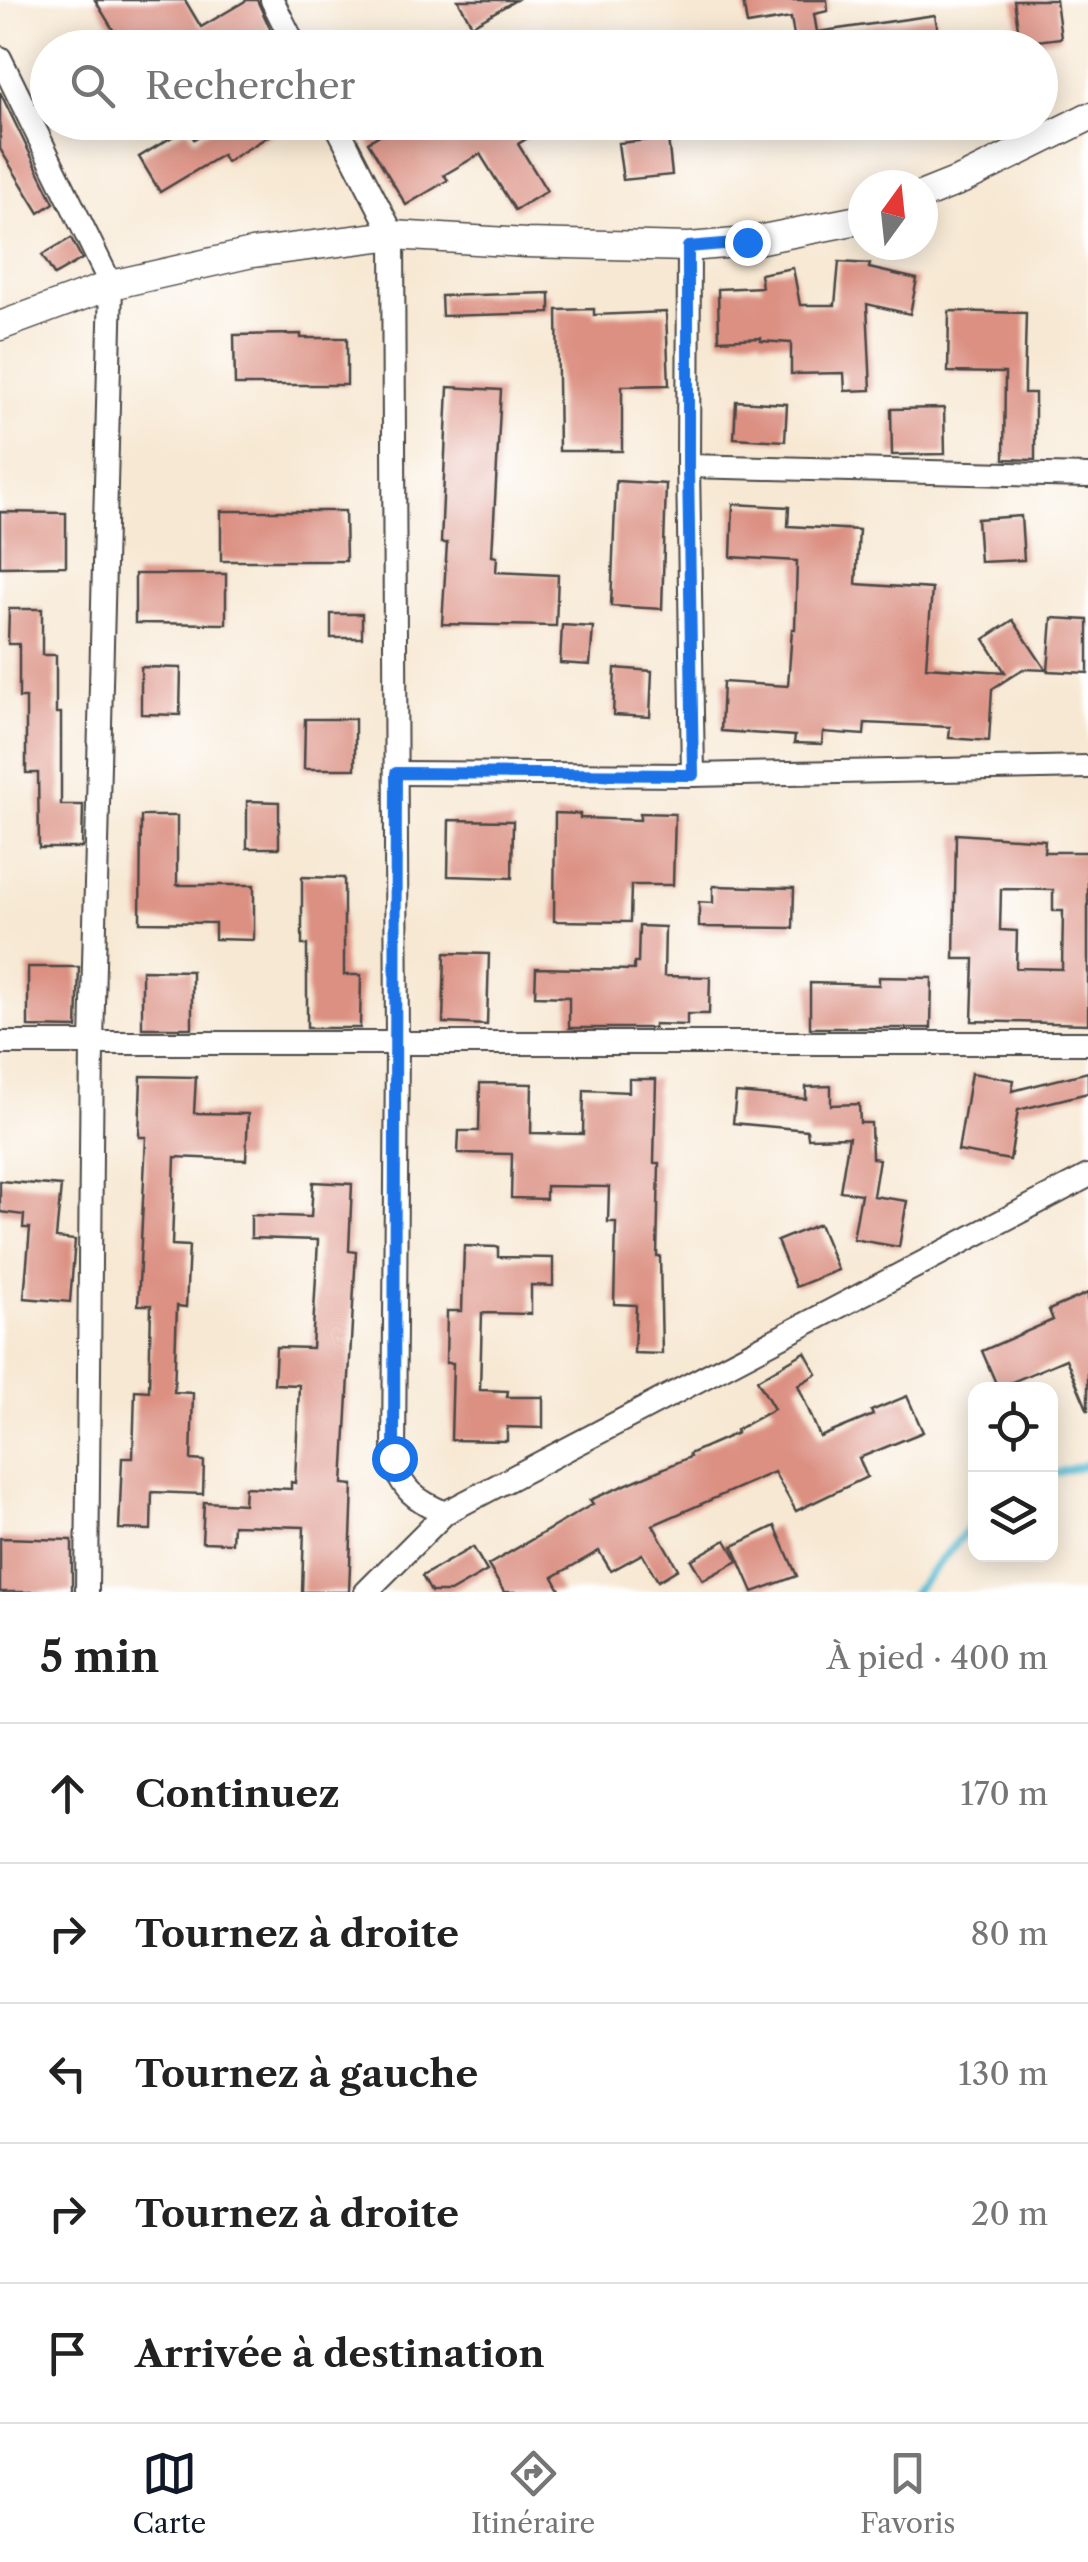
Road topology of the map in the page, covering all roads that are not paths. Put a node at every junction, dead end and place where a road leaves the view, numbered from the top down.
1 (272, 0) edge
2 (287, 30) edge
3 (0, 58) edge
4 (1088, 118) edge
5 (30, 119) edge
6 (1058, 133) edge
7 (40, 140) edge
8 (344, 140) edge
9 (1043, 140) edge
10 (938, 189) edge
11 (848, 222) edge
12 (393, 236) junction
13 (688, 247) junction
14 (111, 285) junction
15 (0, 326) edge
16 (688, 466) junction
17 (1088, 476) edge
18 (1088, 767) edge
19 (396, 773) junction
20 (693, 775) junction
21 (0, 1043) edge
22 (1088, 1043) edge
23 (92, 1044) junction
24 (397, 1045) junction
25 (1088, 1176) edge
26 (445, 1513) junction
27 (87, 1592) edge
28 (366, 1592) edge

1 - 2 street
3 - 5 street
4 - 6 street
7 - 14 street
8 - 12 street
9 - 10 street
11 - 13 street
12 - 13 street
12 - 14 street
12 - 19 street
13 - 16 street
14 - 15 street
14 - 23 street
16 - 17 street
16 - 20 street
18 - 20 street
19 - 20 street
19 - 24 street
21 - 23 street
22 - 24 street
23 - 24 street
23 - 27 street
24 - 26 street
25 - 26 street
26 - 28 street

